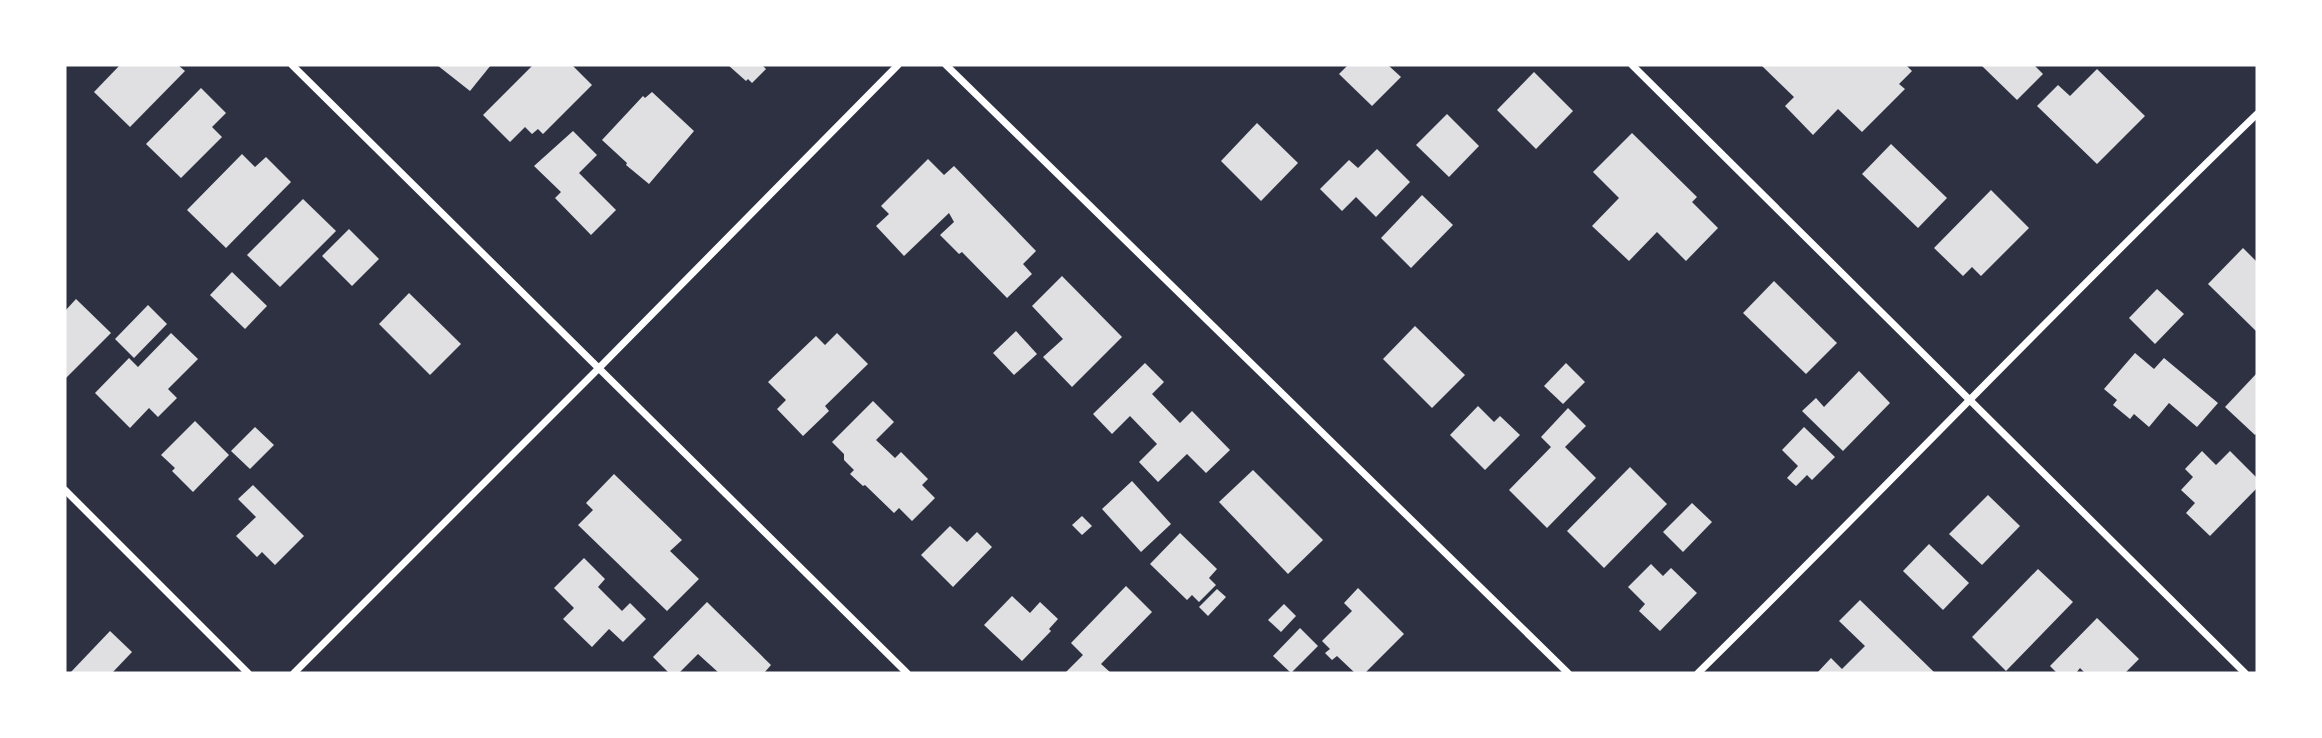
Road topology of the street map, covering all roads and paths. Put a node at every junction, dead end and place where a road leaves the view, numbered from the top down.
1 (292, 65) edge
2 (898, 65) edge
3 (946, 65) edge
4 (1632, 65) edge
5 (2257, 114) edge
6 (599, 368) junction
7 (1969, 399) junction
8 (65, 490) edge
9 (248, 673) edge
10 (294, 673) edge
11 (907, 673) edge
12 (1568, 673) edge
13 (1698, 673) edge
14 (2245, 673) edge

1 - 6 street
2 - 6 street
3 - 12 street
4 - 7 street
5 - 7 street
6 - 10 street
6 - 11 street
7 - 13 street
7 - 14 street
8 - 9 street

